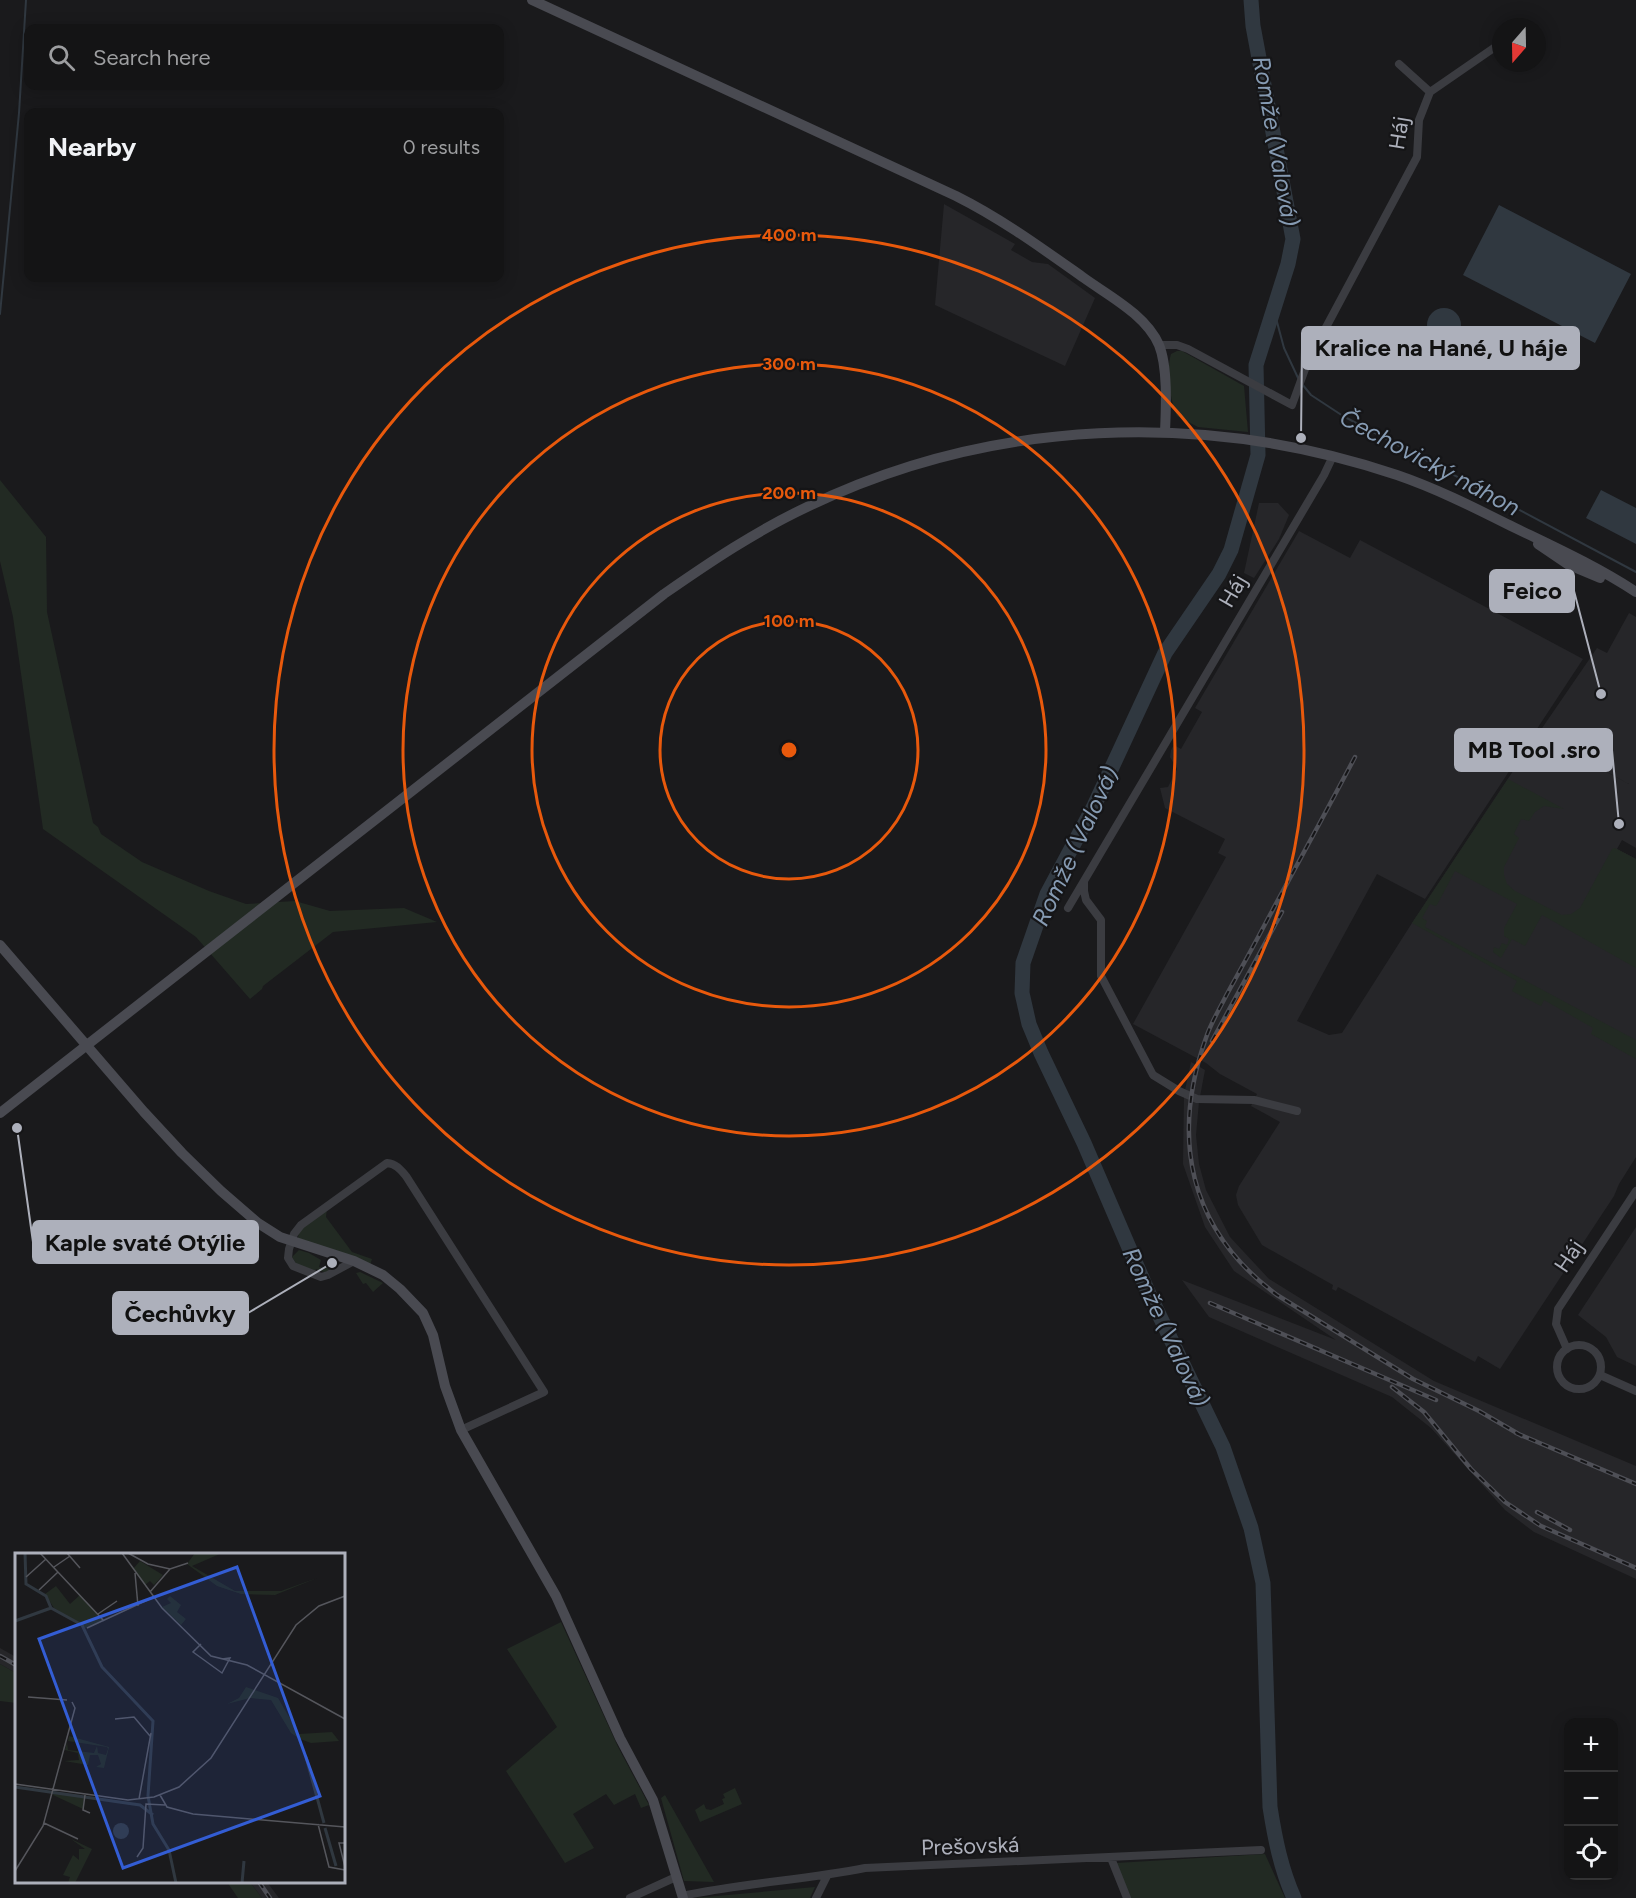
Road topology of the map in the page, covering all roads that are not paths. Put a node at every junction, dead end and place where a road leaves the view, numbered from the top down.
1 (532, 0) edge
2 (1492, 49) edge
3 (1399, 64) dead end
4 (1430, 92) junction
5 (1159, 345) junction
6 (1165, 432) junction
7 (1333, 456) junction
8 (1636, 593) edge
9 (1084, 881) junction
10 (1068, 908) dead end
11 (0, 945) edge
12 (87, 1045) junction
13 (1297, 1111) dead end
14 (0, 1113) edge
15 (1636, 1191) edge
16 (291, 1241) junction
17 (354, 1262) junction
18 (1567, 1349) junction
19 (1600, 1375) junction
20 (1636, 1390) edge
21 (462, 1430) junction
22 (1261, 1851) dead end
23 (1111, 1858) junction
24 (827, 1875) junction
25 (676, 1877) junction
26 (682, 1897) edge
27 (630, 1898) edge
28 (816, 1898) edge
29 (1127, 1898) edge

1 - 5 street
2 - 4 street, Háj
3 - 4 street, Háj
4 - 5 street, Háj
5 - 6 street
6 - 7 street
6 - 12 street
7 - 8 street
7 - 9 street, Háj
9 - 10 street, Háj
9 - 13 street
11 - 12 street
12 - 14 street
12 - 16 street
15 - 18 street, Háj
16 - 17 street
16 - 17 street
16 - 21 street
17 - 21 street
18 - 19 street
18 - 19 street
19 - 20 street
21 - 25 street
22 - 23 street, Prešovská
23 - 24 street, Prešovská
23 - 29 street
24 - 26 street, Prešovská
24 - 28 street
25 - 26 street
25 - 27 street

